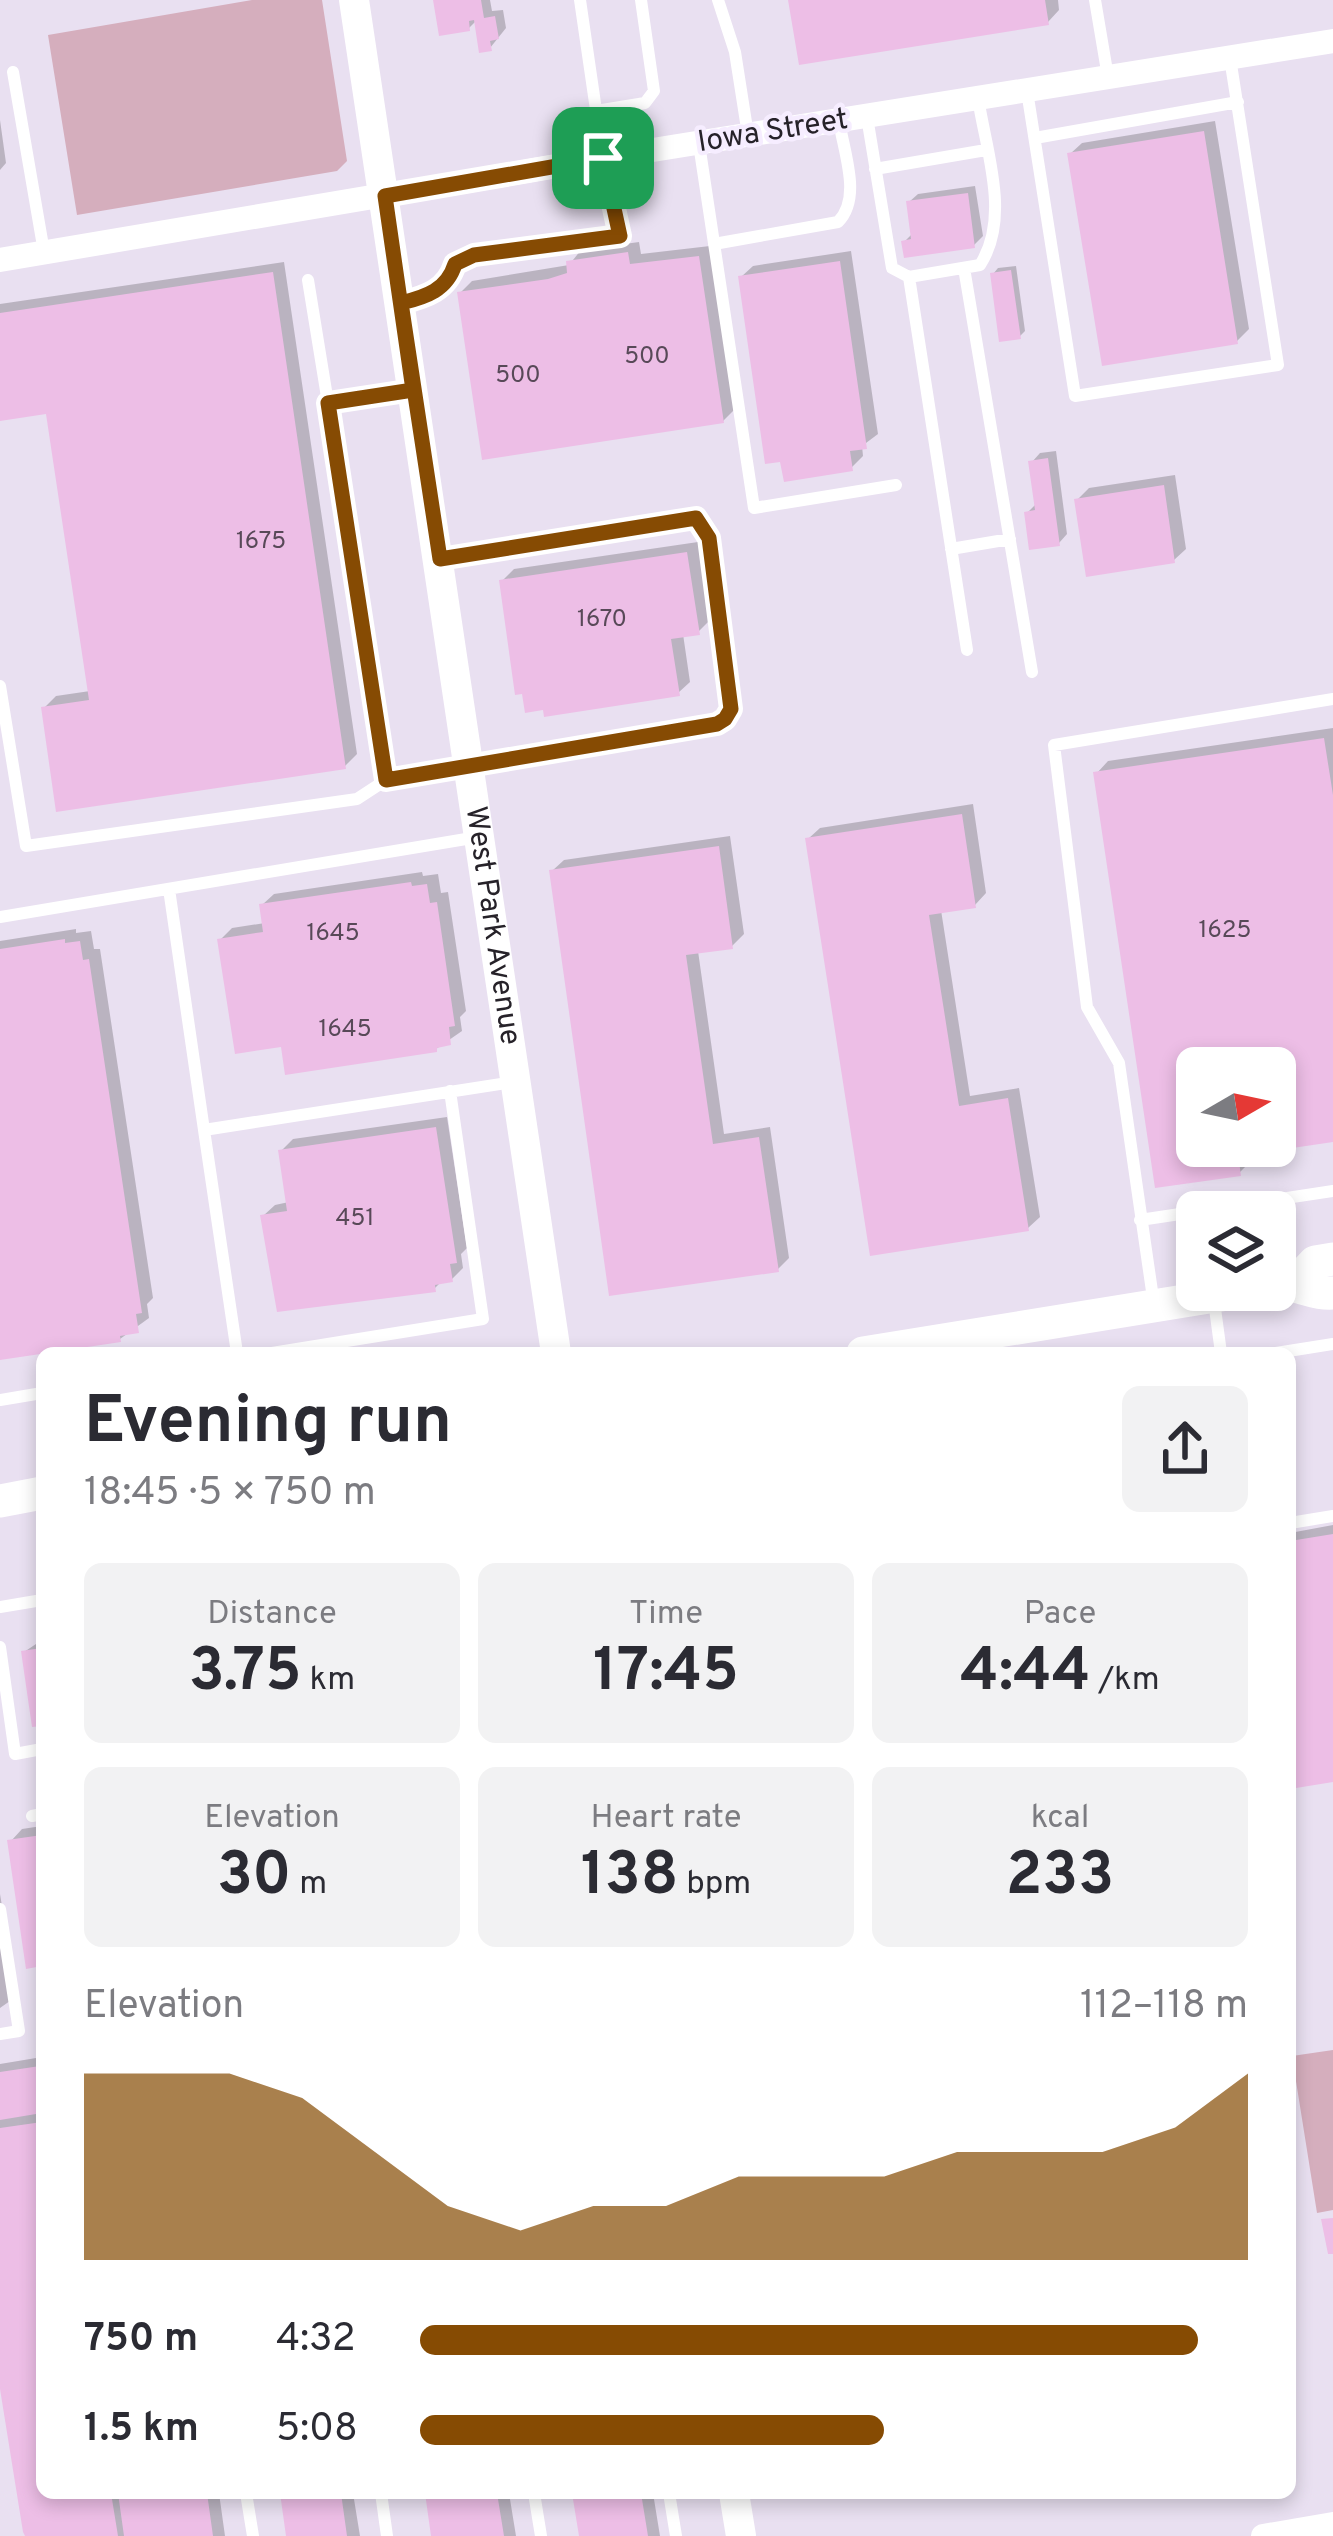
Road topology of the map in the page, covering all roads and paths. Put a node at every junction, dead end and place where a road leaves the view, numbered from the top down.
1 (354, 0) edge
2 (580, 0) edge
3 (640, 0) edge
4 (718, 0) edge
5 (1095, 0) edge
6 (1333, 41) edge
7 (1230, 56) junction
8 (13, 72) dead end
9 (1108, 77) junction
10 (1028, 91) junction
11 (977, 98) junction
12 (1238, 102) junction
13 (596, 112) junction
14 (867, 117) junction
15 (839, 121) junction
16 (748, 135) junction
17 (1035, 138) junction
18 (699, 144) junction
19 (986, 150) junction
20 (603, 158) junction
21 (875, 169) junction
22 (385, 196) junction
23 (714, 244) junction
24 (44, 253) junction
25 (0, 260) edge
26 (964, 268) junction
27 (910, 278) junction
28 (308, 280) dead end
29 (401, 303) junction
30 (413, 390) junction
31 (328, 403) junction
32 (896, 485) dead end
33 (1010, 539) junction
34 (951, 549) junction
35 (440, 559) junction
36 (967, 650) dead end
37 (1032, 672) dead end
38 (0, 686) edge
39 (1333, 699) edge
40 (470, 766) junction
41 (386, 780) junction
42 (481, 836) junction
43 (169, 889) junction
44 (0, 917) edge
45 (514, 1082) junction
46 (450, 1091) junction
47 (204, 1130) junction
48 (1333, 1191) edge
49 (1140, 1220) junction
50 (1333, 1259) edge
51 (1296, 1276) edge
52 (1296, 1286) edge
53 (1333, 1293) edge
54 (1176, 1303) edge
55 (1154, 1306) junction
56 (1216, 1311) edge
57 (1333, 1344) edge
58 (236, 1347) edge
59 (309, 1347) edge
60 (555, 1347) edge
61 (900, 1347) edge
62 (1220, 1347) edge
63 (1296, 1350) edge
64 (36, 1394) edge
65 (0, 1400) edge
66 (36, 1494) edge
67 (0, 1501) edge
68 (1333, 1516) edge
69 (1296, 1522) edge
70 (36, 1601) edge
71 (0, 1606) edge
72 (0, 1647) edge
73 (36, 1750) edge
74 (0, 1909) edge
75 (0, 2034) edge
76 (247, 2499) edge
77 (382, 2499) edge
78 (535, 2499) edge
79 (670, 2499) edge
80 (735, 2499) edge
81 (1333, 2524) edge
82 (253, 2536) edge
83 (388, 2536) edge
84 (541, 2536) edge
85 (676, 2536) edge
86 (741, 2536) edge
87 (1263, 2536) edge

1 - 22 street, West Park Avenue
2 - 13 lane
3 - 13 lane
4 - 16 lane
5 - 9 lane
6 - 7 street, Iowa Street
7 - 9 street, Iowa Street
7 - 12 lane
8 - 24 lane
9 - 10 street, Iowa Street
10 - 11 street, Iowa Street
10 - 17 lane
11 - 14 street, Iowa Street
11 - 19 lane
12 - 17 lane
12 - 17 lane
13 - 20 lane
14 - 15 street, Iowa Street
14 - 21 lane
15 - 16 street, Iowa Street
15 - 23 lane
16 - 18 street, Iowa Street
18 - 20 street, Iowa Street
18 - 23 lane
19 - 21 lane
19 - 26 lane
20 - 22 street, Iowa Street
20 - 29 lane
21 - 27 lane
22 - 24 street, Iowa Street
22 - 29 street, West Park Avenue
23 - 32 lane
24 - 25 street, Iowa Street
26 - 27 lane
26 - 33 lane
27 - 34 lane
28 - 31 lane
29 - 30 street, West Park Avenue
30 - 31 lane
30 - 35 street, West Park Avenue
31 - 41 lane
33 - 34 lane
33 - 37 lane
34 - 36 lane
35 - 40 street, West Park Avenue
35 - 40 lane
38 - 41 lane
39 - 49 lane
40 - 41 lane
40 - 42 street, West Park Avenue
42 - 43 lane
42 - 45 street, West Park Avenue
43 - 44 lane
43 - 47 lane
45 - 46 lane
45 - 60 street, West Park Avenue
46 - 47 lane
46 - 59 lane
47 - 58 lane
48 - 49 lane
49 - 55 lane
50 - 51 main road
52 - 53 main road
54 - 55 main road
55 - 61 main road
56 - 62 lane
57 - 63 lane
64 - 65 lane
66 - 67 main road
68 - 69 lane
70 - 71 lane
72 - 73 lane
74 - 75 lane
76 - 82 lane
77 - 83 lane
78 - 84 lane
79 - 85 lane
80 - 86 street
81 - 87 street

